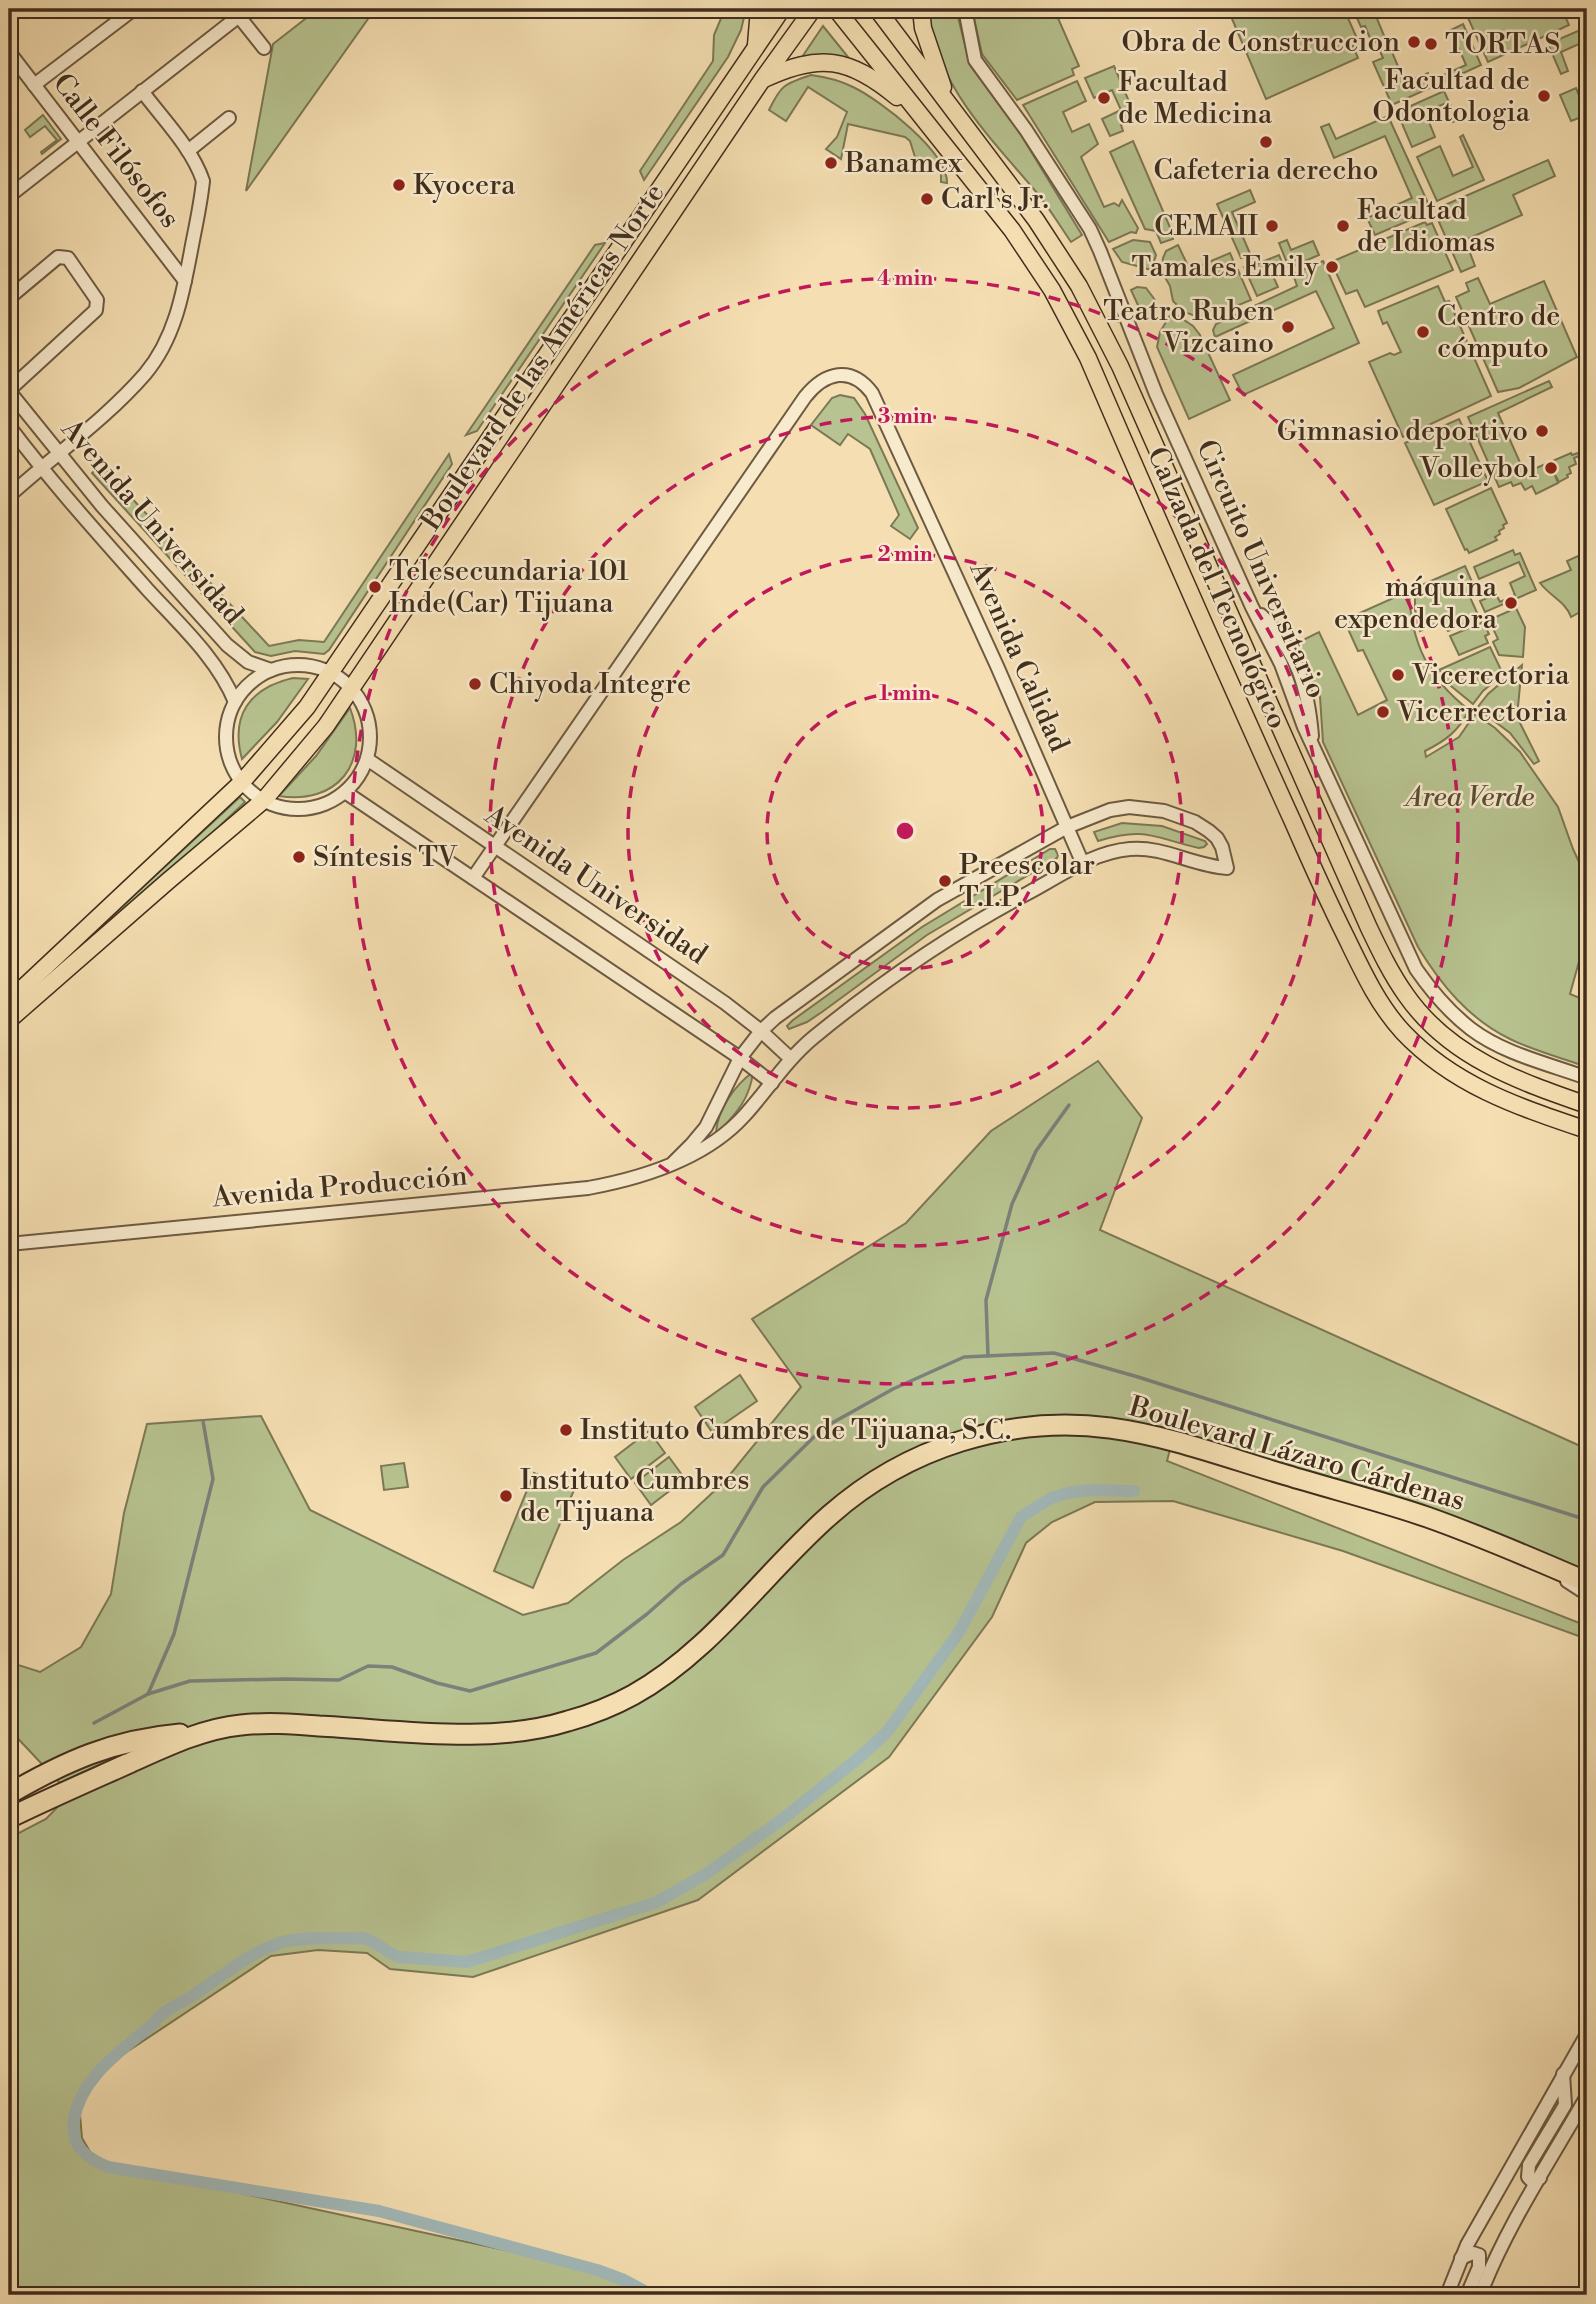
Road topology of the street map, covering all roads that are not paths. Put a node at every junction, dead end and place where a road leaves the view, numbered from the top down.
1 (13, 9) edge
2 (134, 9) edge
3 (759, 9) edge
4 (782, 9) edge
5 (813, 9) edge
6 (836, 9) edge
7 (877, 9) edge
8 (921, 9) edge
9 (965, 9) edge
10 (240, 11) edge
11 (9, 12) edge
12 (264, 48) dead end
13 (755, 48) junction
14 (9, 52) edge
15 (762, 80) junction
16 (34, 85) junction
17 (142, 92) junction
18 (951, 108) junction
19 (919, 115) junction
20 (229, 118) dead end
21 (78, 142) junction
22 (188, 151) junction
23 (11, 190) edge
24 (185, 281) junction
25 (9, 298) edge
26 (9, 390) edge
27 (9, 426) edge
28 (58, 453) junction
29 (40, 467) junction
30 (9, 496) edge
31 (442, 507) junction
32 (463, 521) junction
33 (271, 670) junction
34 (331, 673) junction
35 (351, 688) junction
36 (235, 702) junction
37 (367, 759) junction
38 (242, 782) junction
39 (345, 792) junction
40 (264, 800) junction
41 (1067, 827) junction
42 (496, 845) junction
43 (1083, 864) junction
44 (473, 878) junction
45 (9, 1001) edge
46 (9, 1020) edge
47 (761, 1031) junction
48 (740, 1058) junction
49 (791, 1059) junction
50 (1587, 1078) edge
51 (772, 1083) junction
52 (1587, 1105) edge
53 (1587, 1130) edge
54 (673, 1163) junction
55 (9, 1244) edge
56 (1541, 1562) junction
57 (1587, 1582) edge
58 (1587, 1594) edge
59 (209, 1731) junction
60 (9, 1794) edge
61 (9, 1818) edge
62 (1587, 2034) edge
63 (1563, 2074) junction
64 (1587, 2096) edge
65 (1541, 2178) junction
66 (1461, 2258) junction
67 (1447, 2295) edge
68 (1467, 2295) edge
69 (1480, 2295) edge

1 - 11 street
2 - 16 street
3 - 13 main road
4 - 13 main road, Boulevard de las Américas Norte
5 - 15 main road, Boulevard de las Américas Norte
6 - 19 main road, Calzada del Tecnológico
7 - 18 main road, Calzada del Tecnológico
8 - 18 main road
9 - 50 street, Circuito Universitario
10 - 12 street
10 - 17 street
13 - 31 main road, Boulevard de las Américas Norte
14 - 16 street, Calle Filósofos
15 - 19 main road
15 - 32 main road, Boulevard de las Américas Norte
16 - 21 street, Calle Filósofos
17 - 21 street
17 - 22 street
18 - 52 main road, Calzada del Tecnológico
19 - 53 main road, Calzada del Tecnológico
20 - 22 street
21 - 23 street
21 - 24 street, Calle Filósofos
22 - 24 street
24 - 28 street
25 - 26 street
26 - 28 street, Avenida Universidad
27 - 29 street, Avenida Universidad
28 - 29 street
28 - 33 street, Avenida Universidad
29 - 30 street
29 - 36 street, Avenida Universidad
31 - 32 main road
31 - 34 main road, Boulevard de las Américas Norte
32 - 35 main road, Boulevard de las Américas Norte
33 - 34 street
33 - 36 street
34 - 35 street
34 - 38 main road, Boulevard de las Américas Norte
35 - 37 street
35 - 40 main road, Boulevard de las Américas Norte
36 - 38 street
37 - 39 street
37 - 42 street, Avenida Universidad
38 - 40 street
38 - 45 main road, Boulevard de las Américas Norte
39 - 40 street
39 - 44 street
40 - 46 main road, Boulevard de las Américas Norte
41 - 42 street, Avenida Calidad
41 - 43 street, Avenida Calidad
41 - 43 street, Avenida Producción
41 - 47 street, Avenida Producción
42 - 44 street
42 - 47 street, Avenida Universidad
43 - 49 street, Avenida Producción
44 - 48 street
47 - 48 street, Avenida Producción
47 - 49 street, Avenida Universidad
48 - 51 street
48 - 54 street, Avenida Producción
49 - 51 street, Avenida Producción
51 - 54 street, Avenida Producción
54 - 55 street, Avenida Producción
56 - 57 highway, Boulevard Lázaro Cárdenas
56 - 58 street
56 - 59 highway, Boulevard Lázaro Cárdenas
59 - 60 highway
59 - 61 highway, Boulevard Lázaro Cárdenas
62 - 63 street
63 - 65 street
63 - 66 street
64 - 65 street
65 - 69 street
66 - 67 street
66 - 68 street

